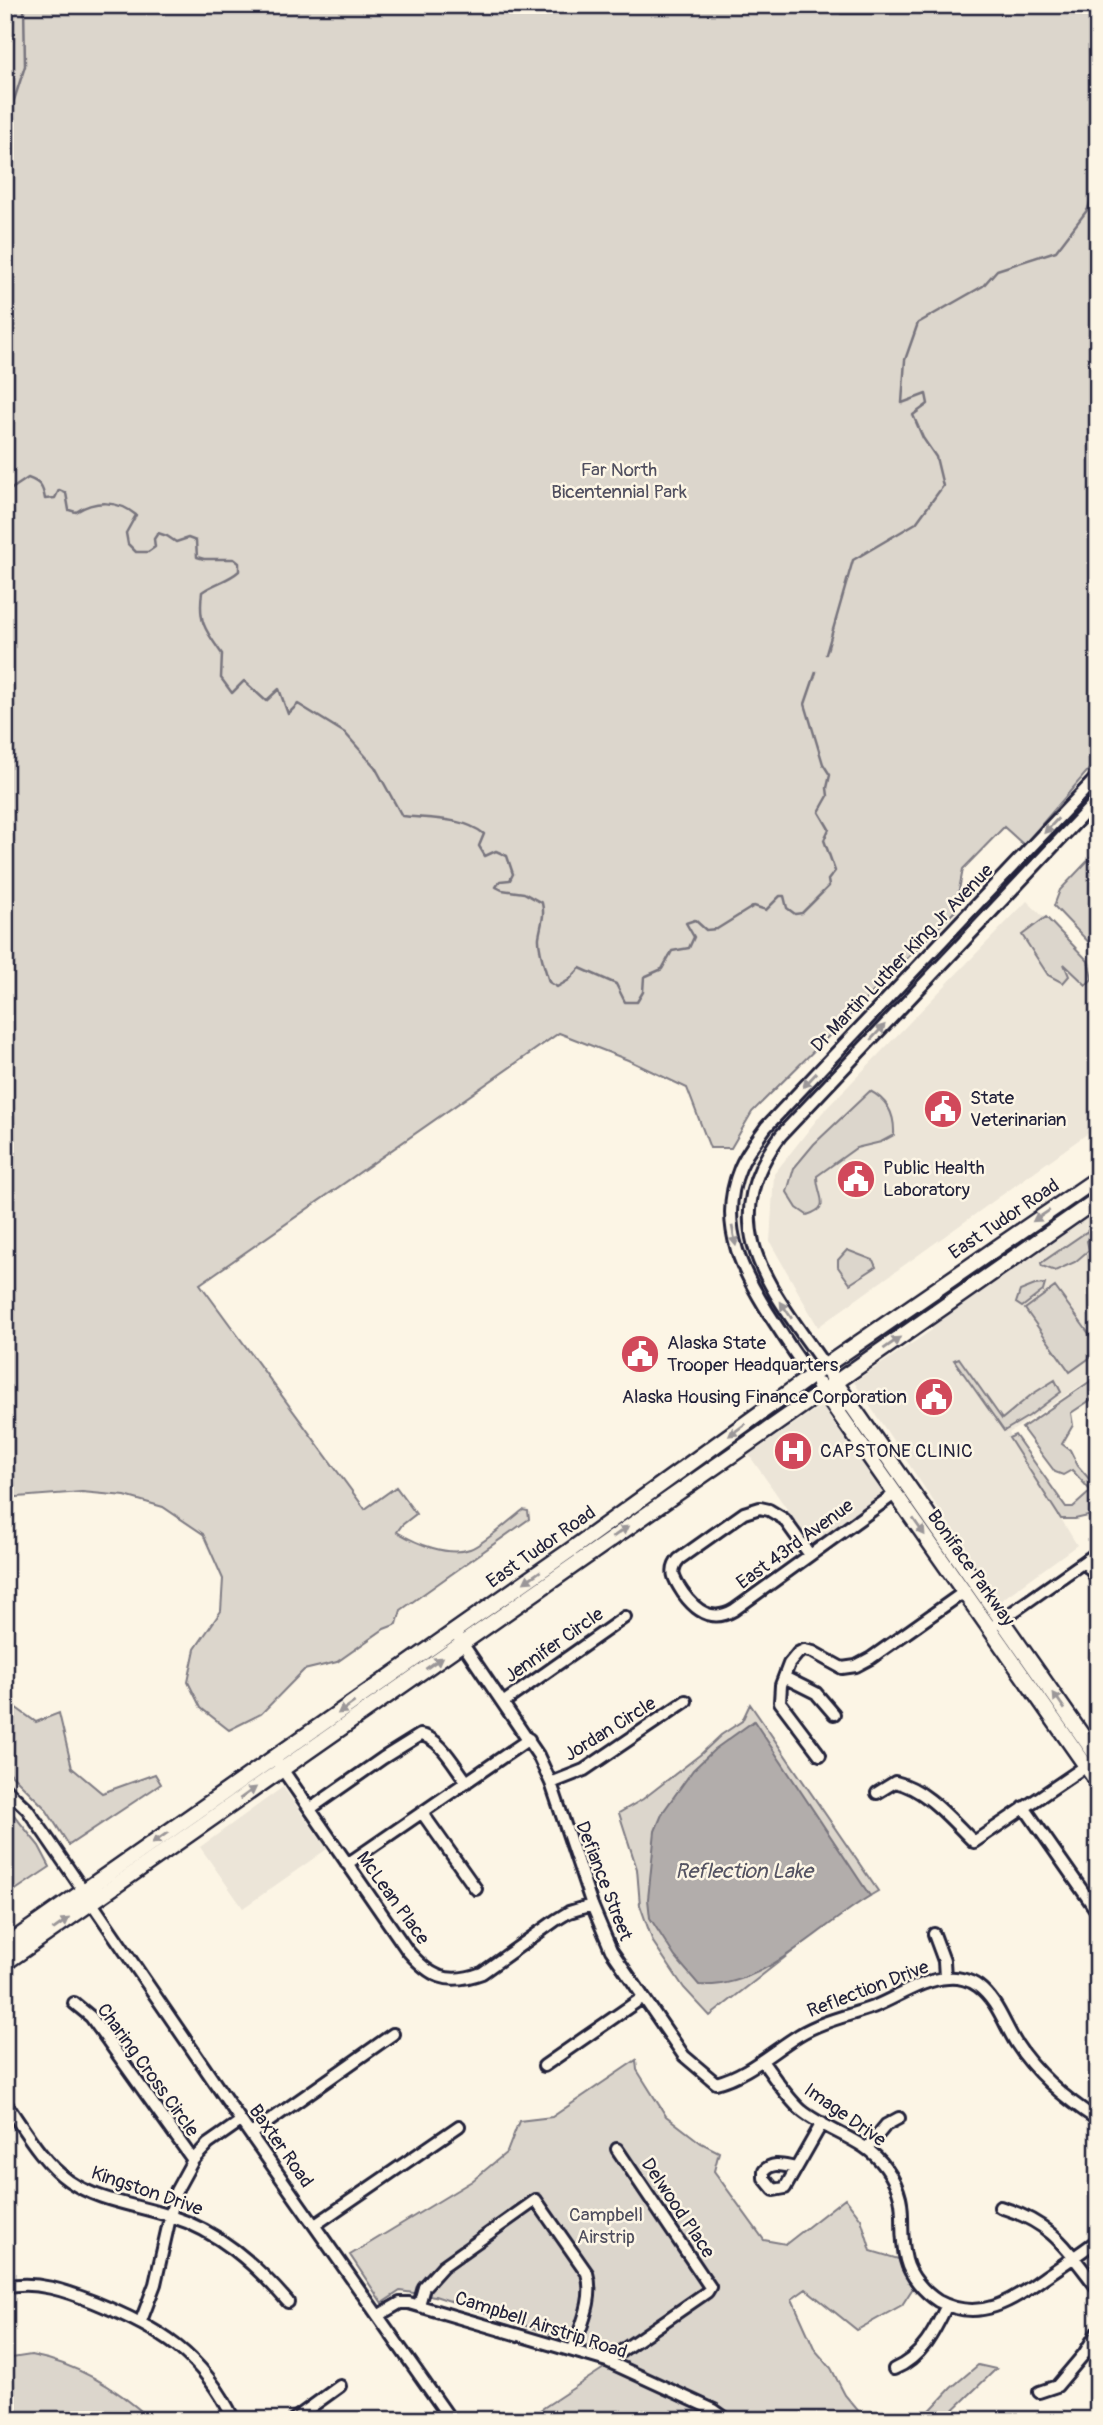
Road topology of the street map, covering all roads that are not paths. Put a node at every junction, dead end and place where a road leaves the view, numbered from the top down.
1 (1098, 776) edge
2 (1098, 799) edge
3 (1098, 1178) edge
4 (1098, 1199) edge
5 (825, 1366) junction
6 (812, 1376) junction
7 (836, 1382) junction
8 (823, 1392) junction
9 (896, 1493) junction
10 (1098, 1552) edge
11 (810, 1555) junction
12 (1085, 1562) junction
13 (1098, 1580) edge
14 (964, 1591) junction
15 (625, 1617) dead end
16 (996, 1624) junction
17 (458, 1637) junction
18 (784, 1677) junction
19 (685, 1701) dead end
20 (504, 1702) junction
21 (834, 1714) dead end
22 (529, 1739) junction
23 (820, 1755) dead end
24 (1094, 1761) edge
25 (279, 1763) junction
26 (467, 1782) junction
27 (551, 1783) junction
28 (1098, 1783) edge
29 (5, 1788) edge
30 (877, 1793) dead end
31 (1024, 1807) junction
32 (310, 1809) junction
33 (422, 1814) junction
34 (347, 1864) junction
35 (476, 1889) dead end
36 (89, 1896) junction
37 (592, 1905) junction
38 (1098, 1913) edge
39 (934, 1934) dead end
40 (5, 1946) edge
41 (5, 1963) edge
42 (945, 1978) junction
43 (642, 1998) junction
44 (74, 2003) dead end
45 (393, 2034) dead end
46 (762, 2060) junction
47 (544, 2066) dead end
48 (5, 2102) edge
49 (899, 2118) dead end
50 (1098, 2120) edge
51 (241, 2121) junction
52 (822, 2123) junction
53 (459, 2126) dead end
54 (251, 2134) junction
55 (617, 2148) dead end
56 (867, 2148) junction
57 (193, 2160) junction
58 (796, 2168) dead end
59 (1000, 2207) dead end
60 (169, 2215) junction
61 (315, 2225) junction
62 (1098, 2240) edge
63 (1073, 2258) junction
64 (5, 2287) edge
65 (1098, 2289) edge
66 (289, 2302) dead end
67 (419, 2305) junction
68 (947, 2305) junction
69 (379, 2315) junction
70 (141, 2321) junction
71 (1098, 2331) edge
72 (573, 2350) junction
73 (607, 2361) junction
74 (894, 2369) dead end
75 (340, 2386) dead end
76 (1039, 2392) dead end
77 (234, 2420) edge
78 (293, 2420) edge
79 (451, 2420) edge
80 (728, 2420) edge

1 -> 6 street, Dr Martin Luther King Jr Avenue
5 -> 2 street, Dr Martin Luther King Jr Avenue
3 -> 5 main road, East Tudor Road
7 -> 4 main road, East Tudor Road
5 - 6 main road, East Tudor Road
5 - 7 main road, Boniface Parkway
6 - 8 main road, Boniface Parkway
6 -> 17 main road, East Tudor Road
7 - 8 main road, East Tudor Road
7 - 16 main road, Boniface Parkway
8 - 9 main road, Boniface Parkway
17 -> 8 main road, East Tudor Road
9 - 11 street, East 43rd Avenue
9 -> 14 main road, Boniface Parkway
10 - 12 street
11 - 11 street, East 43rd Avenue
12 - 13 street
12 - 16 street
14 - 16 main road, Boniface Parkway
14 - 18 street
15 - 20 street, Jennifer Circle
16 - 24 main road, Boniface Parkway
17 - 20 street, Defiance Street
17 - 25 main road, East Tudor Road
18 - 21 street
18 - 23 street
19 - 27 street, Jordan Circle
20 - 22 street, Defiance Street
22 - 26 street
22 - 27 street, Defiance Street
24 - 28 main road, Boniface Parkway
24 - 31 street
25 - 32 street, McLean Place
25 - 36 main road, East Tudor Road
26 - 32 street
26 - 33 street
27 - 37 street, Defiance Street
29 - 36 street
30 - 31 street
31 - 38 street
32 - 34 street, McLean Place
33 - 34 street
33 - 35 street
34 - 37 street, McLean Place
36 - 40 main road, East Tudor Road
41 -> 36 main road, East Tudor Road
36 - 51 street, Baxter Road
37 - 43 street, Defiance Street
39 - 42 street
42 - 46 street, Reflection Drive
42 - 50 street, Reflection Drive
43 - 46 street, Defiance Street
43 - 47 street
44 - 57 street, Charing Cross Circle
45 - 54 street
46 - 52 street, Image Drive
48 - 60 street, Kingston Drive
49 - 56 street
51 - 54 street, Baxter Road
51 - 57 street
52 - 56 street, Image Drive
52 - 58 street
53 - 61 street
54 - 61 street, Baxter Road
55 - 73 street, Delwood Place
56 - 68 street, Image Drive
57 - 60 street
59 - 63 street
60 - 66 street, Kingston Drive
60 - 70 street
61 - 69 street, Baxter Road
62 - 63 street
63 - 65 street
63 - 68 street
64 - 70 street
67 - 69 street, Campbell Airstrip Road
67 - 72 street, Campbell Airstrip Road
67 - 72 street
68 - 74 street
69 - 79 street, Baxter Road
70 - 77 street
71 - 76 street
72 - 73 street, Campbell Airstrip Road
73 - 80 street, Campbell Airstrip Road
75 - 78 street

